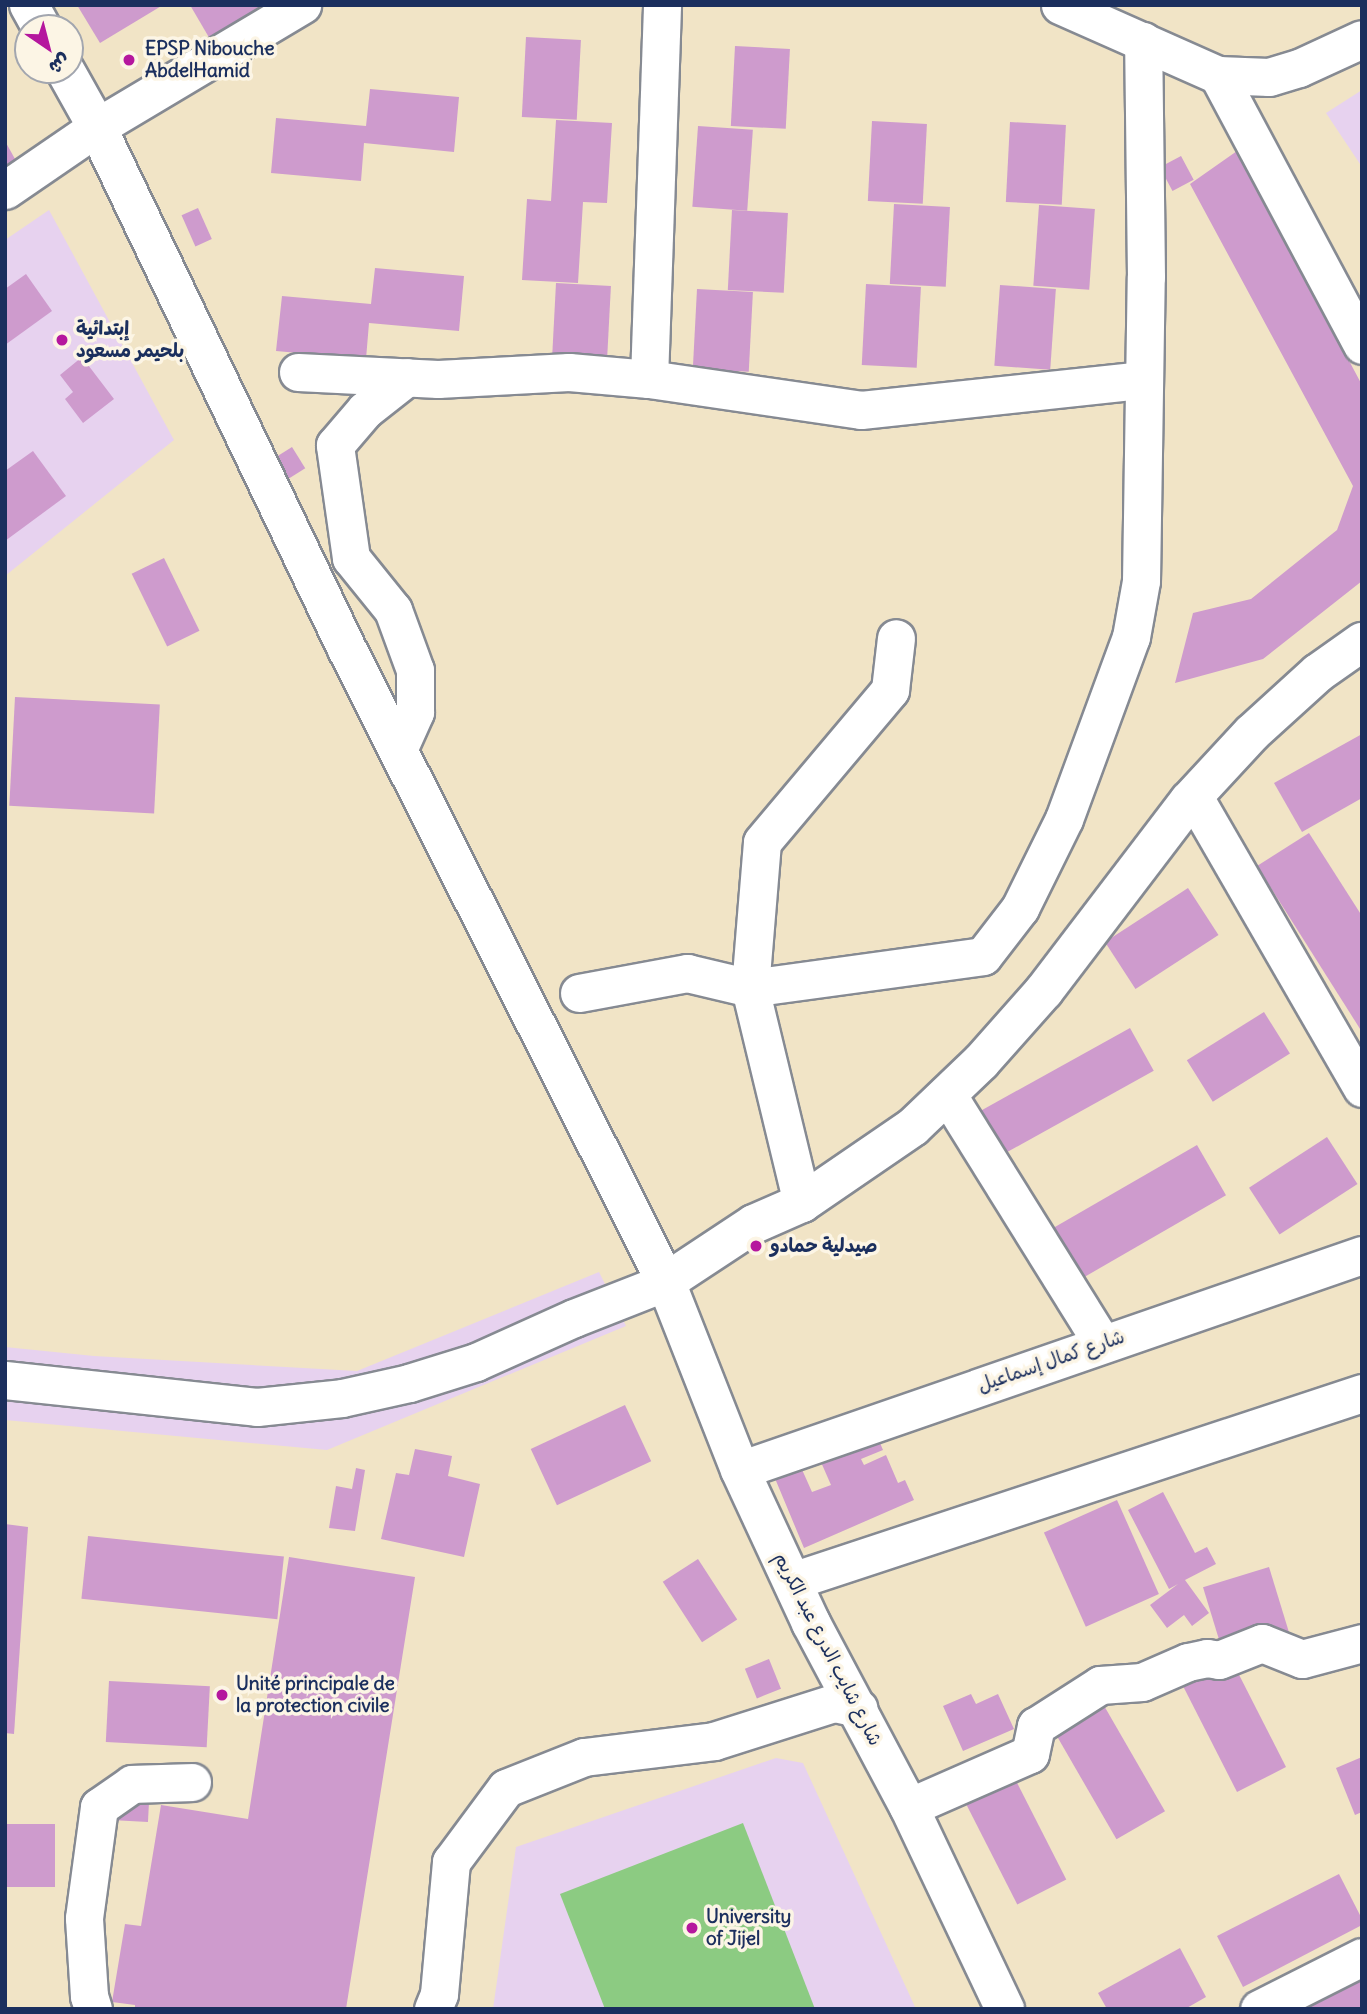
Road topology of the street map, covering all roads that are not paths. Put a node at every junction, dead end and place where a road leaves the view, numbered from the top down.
1 (302, 5) edge
2 (662, 5) edge
3 (1081, 10) edge
4 (1362, 39) edge
5 (1143, 41) junction
6 (1218, 75) junction
7 (73, 84) edge
8 (97, 127) junction
9 (5, 190) edge
10 (1362, 345) edge
11 (298, 372) dead end
12 (407, 377) junction
13 (649, 379) junction
14 (1143, 380) junction
15 (896, 638) dead end
16 (1362, 642) edge
17 (398, 750) junction
18 (1194, 797) junction
19 (750, 988) junction
20 (579, 993) dead end
21 (1362, 1088) edge
22 (947, 1094) junction
23 (802, 1203) junction
24 (1362, 1255) edge
25 (666, 1282) junction
26 (1102, 1343) junction
27 (5, 1380) edge
28 (1362, 1393) edge
29 (740, 1471) junction
30 (792, 1581) junction
31 (1362, 1643) edge
32 (858, 1708) junction
33 (192, 1782) dead end
34 (908, 1807) junction
35 (1362, 1957) edge
36 (93, 2009) edge
37 (433, 2009) edge
38 (1005, 2009) edge
39 (1259, 2009) edge

1 - 8 street
2 - 13 street
3 - 5 street
4 - 6 street
5 - 6 street
5 - 14 street
6 - 10 street
7 - 8 main road, شارع شايب الدرع عبد الكريم
8 - 9 street
8 - 17 main road, شارع شايب الدرع عبد الكريم
11 - 12 street
12 - 13 street
12 - 17 street
13 - 14 street
14 - 19 street
15 - 19 street
16 - 18 main road
17 - 25 main road, شارع شايب الدرع عبد الكريم
18 - 21 street
18 - 22 main road
19 - 20 street
19 - 23 street
22 - 23 main road
22 - 26 street
23 - 25 main road
24 - 26 street, شارع كمال إسماعيل
25 - 27 street
25 - 29 main road, شارع شايب الدرع عبد الكريم
26 - 29 street, شارع كمال إسماعيل
28 - 30 street
29 - 30 main road, شارع شايب الدرع عبد الكريم
30 - 32 main road, شارع شايب الدرع عبد الكريم
31 - 34 street
32 - 34 main road, شارع شايب الدرع عبد الكريم
32 - 37 street
33 - 36 street
34 - 38 main road, شارع شايب الدرع عبد الكريم
35 - 39 street

